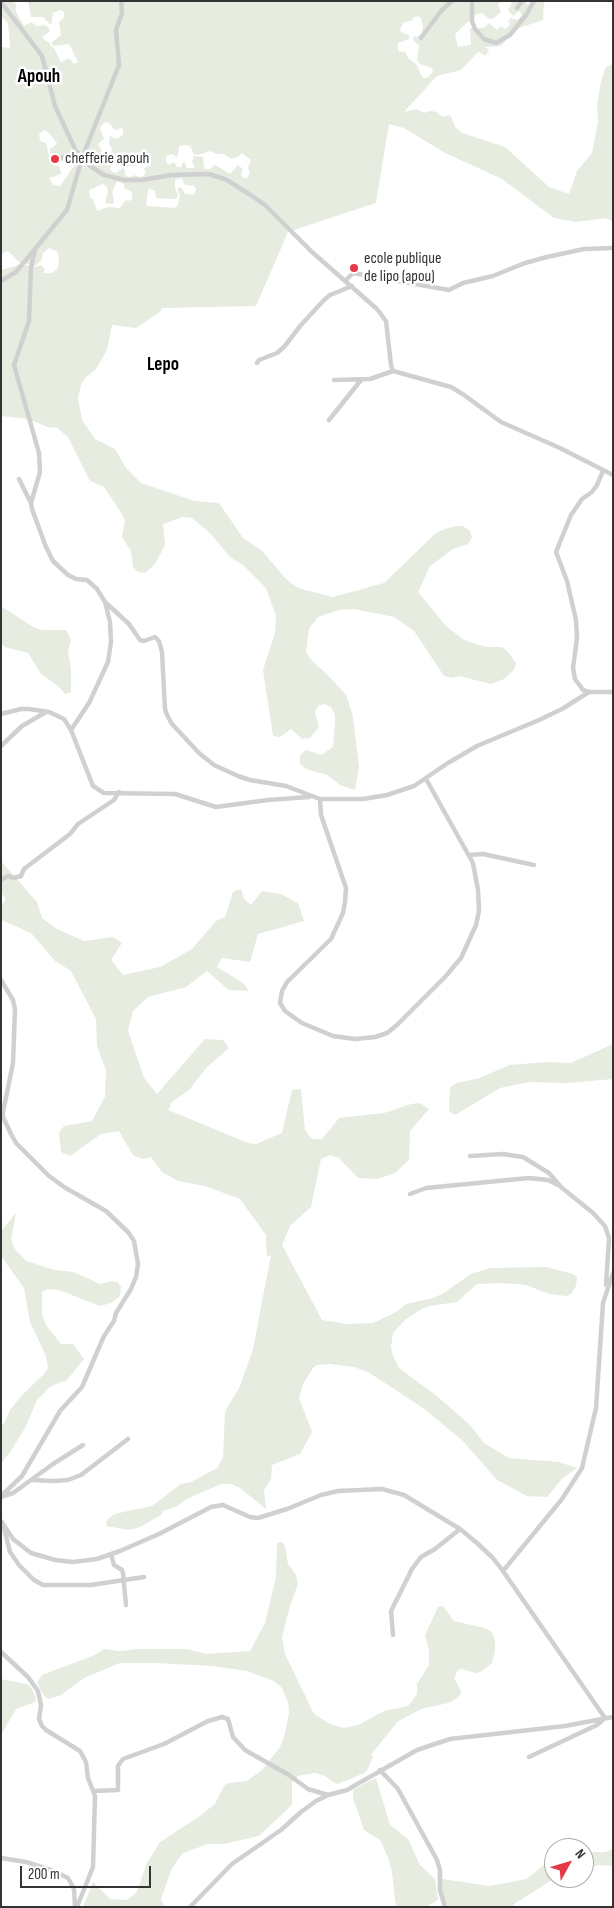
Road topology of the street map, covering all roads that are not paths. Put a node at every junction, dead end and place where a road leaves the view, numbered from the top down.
1 (121, 1) edge
2 (452, 1) edge
3 (472, 1) edge
4 (522, 1) edge
5 (534, 1) edge
6 (1, 2) edge
7 (517, 8) dead end
8 (421, 38) dead end
9 (76, 151) junction
10 (61, 158) dead end
11 (82, 158) junction
12 (613, 248) edge
13 (35, 249) junction
14 (346, 280) junction
15 (1, 282) edge
16 (352, 286) junction
17 (257, 363) dead end
18 (393, 371) junction
19 (334, 380) dead end
20 (362, 380) junction
21 (329, 420) dead end
22 (603, 471) junction
23 (613, 475) edge
24 (19, 479) dead end
25 (31, 504) junction
26 (105, 602) junction
27 (589, 692) junction
28 (613, 692) edge
29 (46, 712) junction
30 (1, 714) edge
31 (71, 730) junction
32 (1, 746) edge
33 (426, 779) junction
34 (119, 792) junction
35 (313, 797) junction
36 (320, 799) junction
37 (469, 855) junction
38 (534, 865) dead end
39 (1, 880) edge
40 (1, 980) edge
41 (470, 1156) dead end
42 (562, 1187) junction
43 (410, 1194) dead end
44 (610, 1232) edge
45 (613, 1273) edge
46 (606, 1290) junction
47 (128, 1439) dead end
48 (83, 1446) dead end
49 (32, 1480) junction
50 (1, 1496) edge
51 (2, 1523) edge
52 (460, 1530) junction
53 (111, 1554) junction
54 (503, 1571) junction
55 (144, 1577) dead end
56 (124, 1580) junction
57 (126, 1605) dead end
58 (393, 1635) dead end
59 (1, 1652) edge
60 (613, 1717) edge
61 (605, 1718) junction
62 (530, 1757) dead end
63 (380, 1770) junction
64 (94, 1791) junction
65 (328, 1795) junction
66 (1, 1858) edge
67 (76, 1907) edge
68 (190, 1907) edge
69 (446, 1907) edge

1 - 11 street
2 - 8 street
3 - 5 street
4 - 7 street
6 - 9 street
9 - 10 street
9 - 11 street
11 - 13 street
11 - 14 street
12 - 14 street
13 - 15 street
13 - 25 street
14 - 16 street
16 - 17 street
16 - 18 street
18 - 20 street
18 - 22 street
19 - 20 street
20 - 21 street
22 - 23 street
22 - 27 street
24 - 25 street
25 - 26 street
26 - 31 street
26 - 35 street
27 - 28 street
27 - 33 street
29 - 30 street
29 - 31 street
29 - 32 street
31 - 34 street
33 - 36 street
33 - 37 street
34 - 35 street
34 - 39 street
35 - 36 street
36 - 37 street
37 - 38 street
40 - 50 street
41 - 42 street
42 - 43 street
42 - 44 street
44 - 46 street
45 - 46 street
46 - 54 street
47 - 49 street
48 - 49 street
49 - 50 street
51 - 53 street
51 - 56 street
52 - 53 street
52 - 54 street
52 - 58 street
53 - 56 street
54 - 61 street
55 - 56 street
56 - 57 street
59 - 64 street
60 - 61 street
61 - 62 street
61 - 63 street
63 - 65 street
63 - 69 street
64 - 65 street
64 - 67 street
65 - 68 street
66 - 67 street

